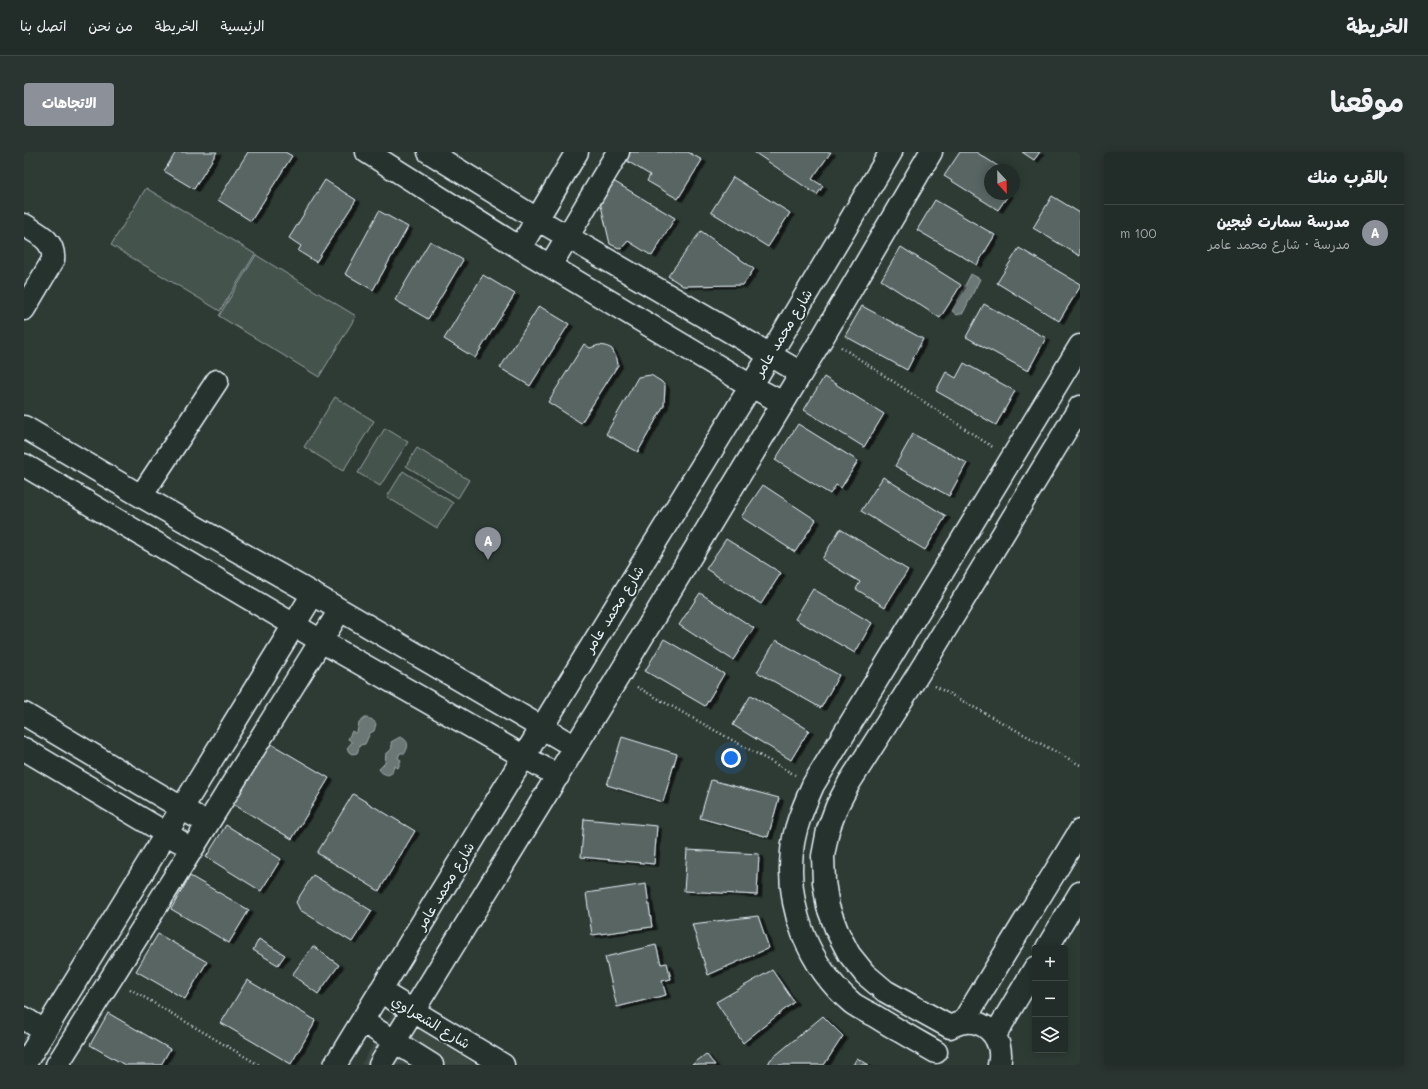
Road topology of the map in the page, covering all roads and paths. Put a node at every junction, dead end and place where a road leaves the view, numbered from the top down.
1 (367, 152) edge
2 (429, 152) edge
3 (577, 152) edge
4 (618, 152) edge
5 (891, 152) edge
6 (931, 152) edge
7 (537, 219) junction
8 (24, 225) edge
9 (568, 237) junction
10 (520, 248) junction
11 (550, 266) junction
12 (24, 309) edge
13 (824, 336) junction
14 (1080, 346) edge
15 (770, 355) junction
16 (801, 373) junction
17 (217, 381) dead end
18 (751, 386) junction
19 (783, 403) junction
20 (1080, 407) edge
21 (24, 427) edge
22 (1011, 459) junction
23 (24, 465) edge
24 (141, 496) junction
25 (313, 594) junction
26 (340, 610) junction
27 (294, 625) junction
28 (320, 641) junction
29 (618, 676) junction
30 (917, 676) junction
31 (24, 714) edge
32 (541, 728) junction
33 (575, 748) junction
34 (24, 749) edge
35 (524, 756) junction
36 (1080, 766) edge
37 (558, 776) junction
38 (813, 785) junction
39 (182, 808) junction
40 (208, 823) junction
41 (166, 834) junction
42 (1077, 845) edge
43 (192, 849) junction
44 (1080, 893) edge
45 (1049, 945) edge
46 (1032, 976) edge
47 (111, 978) junction
48 (380, 991) junction
49 (414, 1011) junction
50 (24, 1018) edge
51 (362, 1021) junction
52 (957, 1025) junction
53 (44, 1031) junction
54 (395, 1042) junction
55 (1003, 1055) edge
56 (937, 1059) edge
57 (24, 1064) edge
58 (57, 1065) edge
59 (259, 1065) edge
60 (335, 1065) edge
61 (380, 1065) edge
62 (432, 1065) edge
63 (502, 1065) edge

1 - 10 street
2 - 7 street
3 - 7 street
4 - 9 street
5 - 15 street, شارع محمد عامر
6 - 13 street
7 - 9 street
7 - 10 street
8 - 12 street
9 - 11 street
9 - 15 street
10 - 11 street
11 - 18 street
13 - 16 street
13 - 22 path
14 - 22 street
15 - 16 street
15 - 18 street, شارع محمد عامر
16 - 19 street
17 - 24 street
18 - 19 street
18 - 32 street, شارع محمد عامر
19 - 29 street
20 - 30 street
21 - 24 street
22 - 38 street
23 - 27 street
24 - 25 street
25 - 26 street
25 - 27 street
26 - 28 street
26 - 32 street
27 - 28 street
27 - 39 street
28 - 35 street
28 - 40 street
29 - 33 street
29 - 38 path
30 - 36 path
30 - 52 street
31 - 39 street
32 - 33 street
32 - 35 street, شارع محمد عامر
33 - 37 street
34 - 41 street
35 - 37 street
35 - 48 street, شارع محمد عامر
37 - 49 street
38 - 56 street
39 - 40 street
39 - 41 street
40 - 43 street
41 - 43 street
41 - 53 street
42 - 52 street
43 - 47 street
44 - 45 street
46 - 55 street
47 - 58 street
47 - 59 path
48 - 49 street, شارع الشعراوي
48 - 51 street, شارع محمد عامر
49 - 54 street
49 - 63 street, شارع الشعراوي
50 - 53 street
51 - 54 street
51 - 60 street, شارع محمد عامر
52 - 55 street
52 - 56 street
53 - 57 street
54 - 61 street
54 - 62 street

